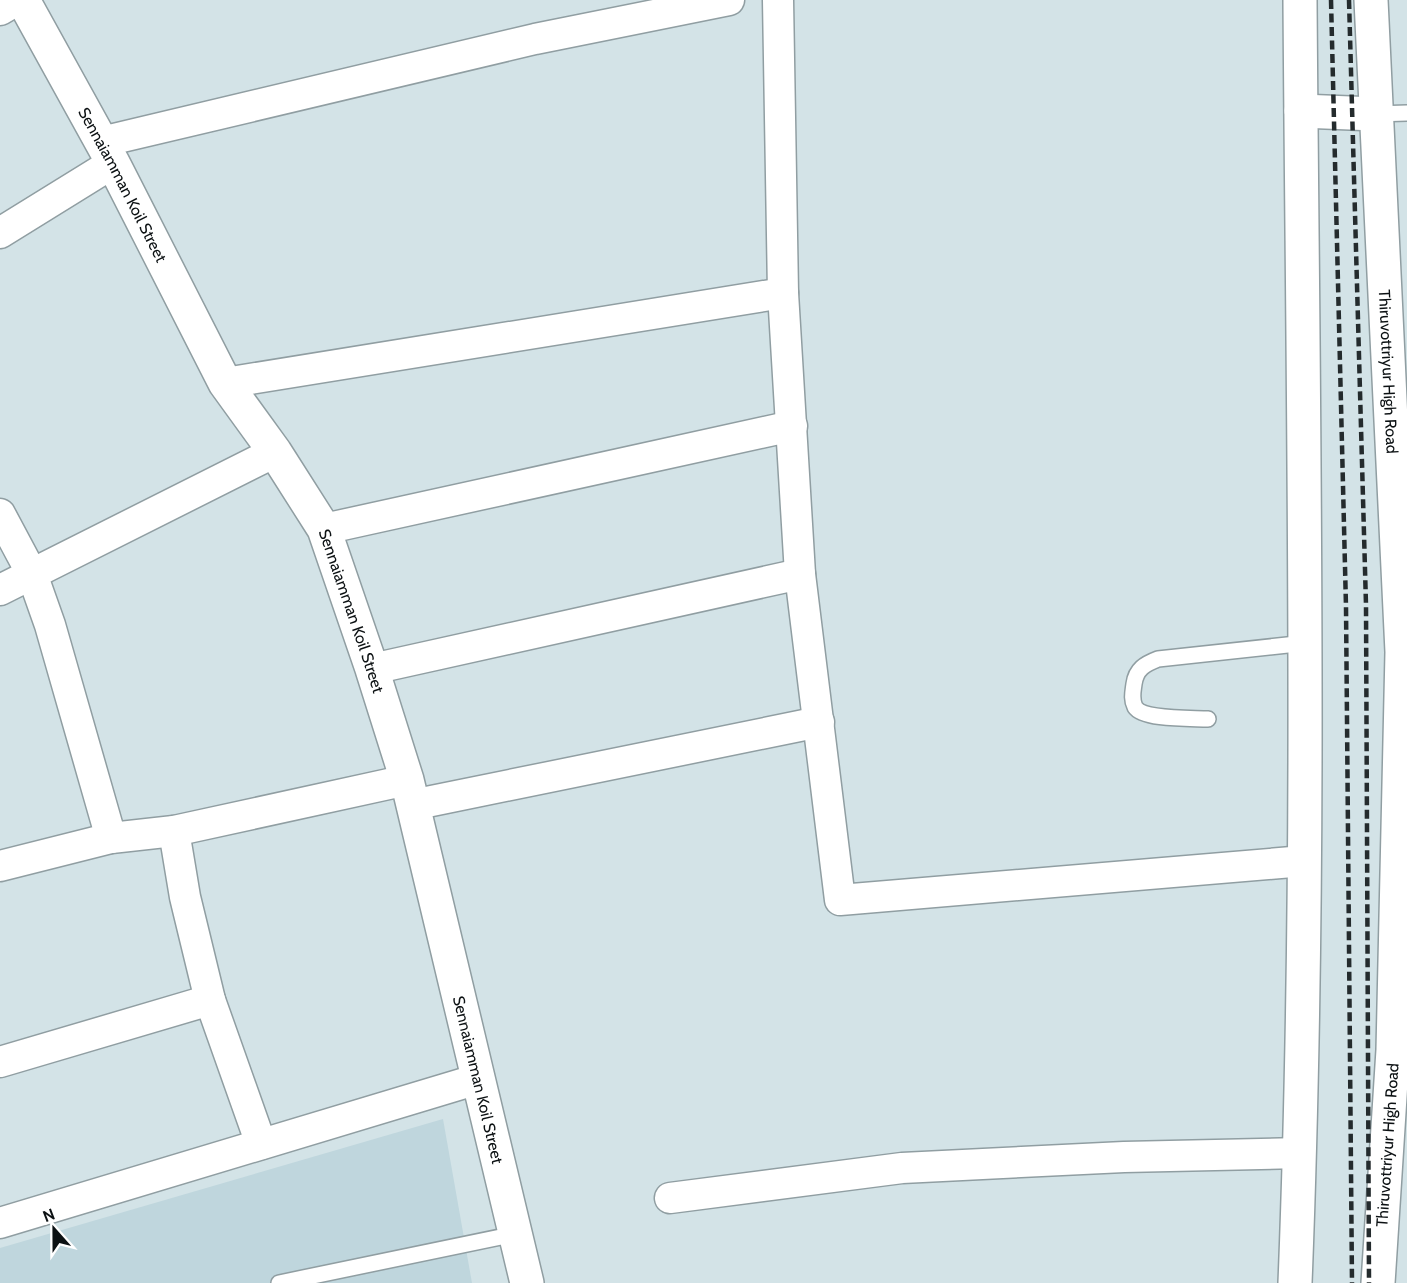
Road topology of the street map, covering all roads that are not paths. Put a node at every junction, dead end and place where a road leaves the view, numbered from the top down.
1 (17, 0) edge
2 (23, 0) edge
3 (729, 0) edge
4 (778, 0) edge
5 (1300, 0) edge
6 (1371, 0) edge
7 (0, 10) edge
8 (1301, 111) junction
9 (1391, 113) edge
10 (107, 152) junction
11 (0, 233) edge
12 (783, 293) junction
13 (225, 382) junction
14 (792, 426) junction
15 (275, 452) junction
16 (0, 514) edge
17 (324, 529) junction
18 (32, 574) junction
19 (800, 574) junction
20 (0, 590) edge
21 (1306, 644) junction
22 (1404, 651) edge
23 (372, 669) junction
24 (1208, 719) dead end
25 (819, 722) junction
26 (409, 793) junction
27 (174, 831) junction
28 (111, 838) junction
29 (1304, 861) junction
30 (0, 866) edge
31 (210, 1000) junction
32 (1400, 1050) edge
33 (0, 1062) edge
34 (478, 1079) junction
35 (261, 1144) junction
36 (1300, 1153) junction
37 (670, 1198) dead end
38 (0, 1222) edge
39 (515, 1234) junction
40 (279, 1283) edge
41 (527, 1283) edge
42 (1295, 1283) edge
43 (1378, 1283) edge

1 - 7 street
2 - 10 main road, Sennaiamman Koil Street
3 - 10 street
4 - 12 street
5 - 8 main road
6 - 9 main road, Thiruvottriyur High Road
8 - 9 main road
8 - 21 main road
9 - 22 main road, Thiruvottriyur High Road
10 - 11 street
10 - 13 main road, Sennaiamman Koil Street
12 - 13 street
12 - 14 street
13 - 15 main road, Sennaiamman Koil Street
14 - 17 street
14 - 19 street
15 - 17 main road, Sennaiamman Koil Street
15 - 18 street
16 - 18 street
17 - 23 main road, Sennaiamman Koil Street
18 - 20 street
18 - 28 street
19 - 23 street
19 - 25 street
21 - 24 lane
21 - 29 main road
22 - 32 main road, Thiruvottriyur High Road
23 - 26 main road, Sennaiamman Koil Street
25 - 26 street
25 - 29 street
26 - 27 street
26 - 34 main road, Sennaiamman Koil Street
27 - 28 street
27 - 31 street
28 - 30 street
29 - 36 main road
31 - 33 street
31 - 35 street
32 - 43 main road, Thiruvottriyur High Road
34 - 35 street
34 - 39 main road, Sennaiamman Koil Street
35 - 38 street
36 - 37 street
36 - 42 main road
39 - 40 lane
39 - 41 main road, Sennaiamman Koil Street

